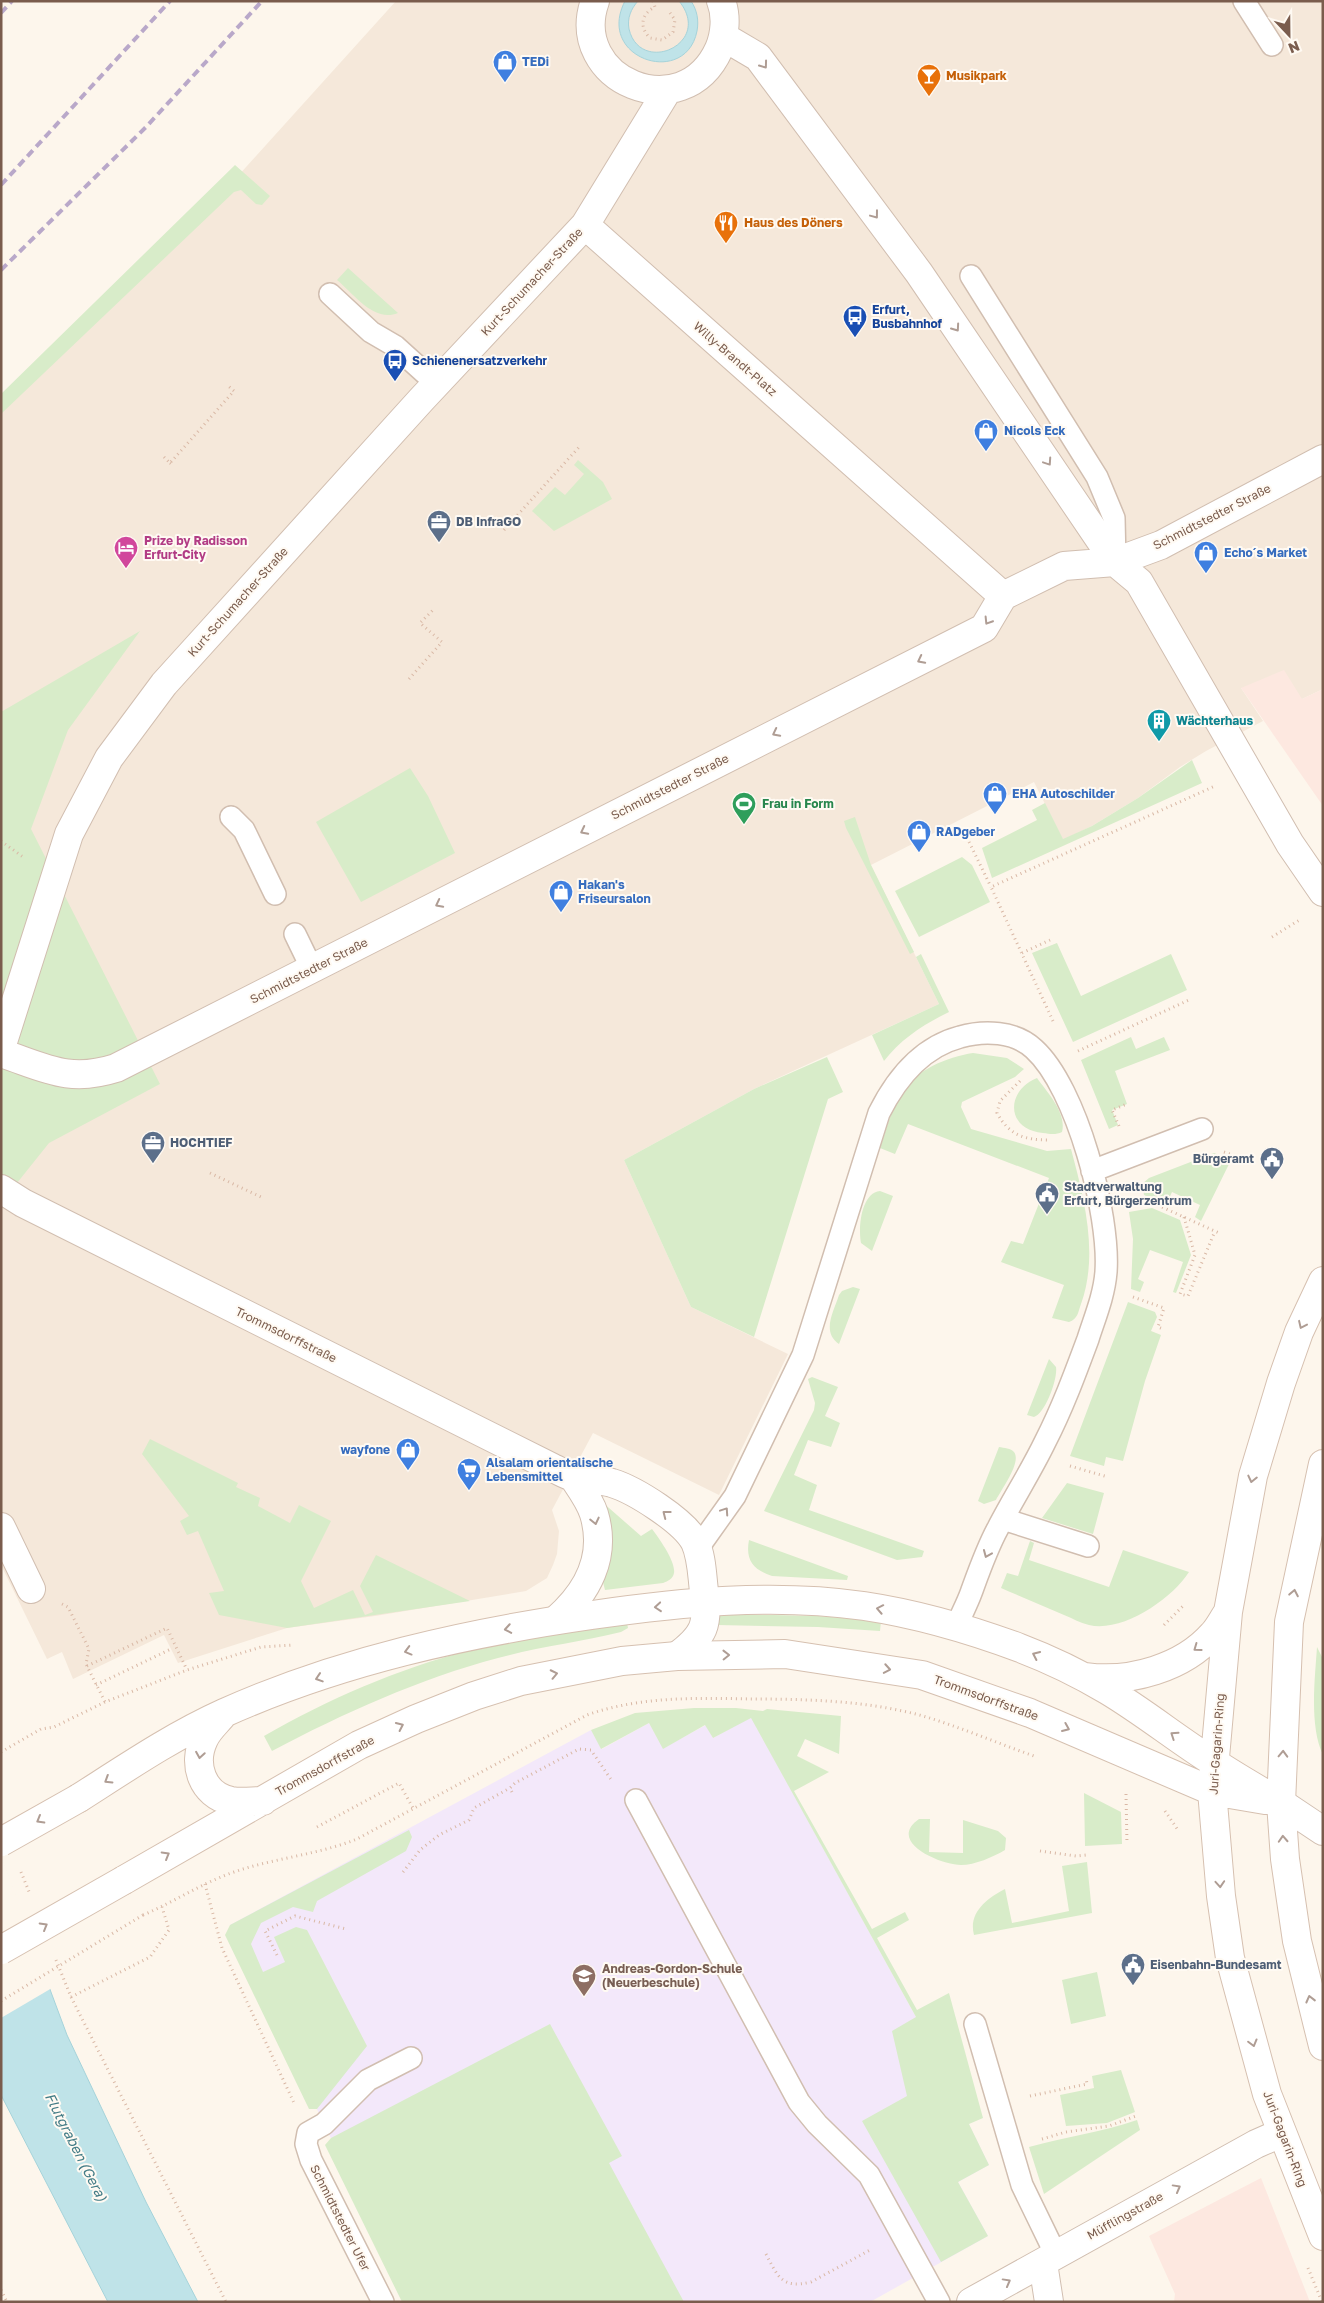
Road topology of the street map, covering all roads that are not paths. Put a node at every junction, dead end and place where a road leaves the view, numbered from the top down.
1 (595, 1) edge
2 (720, 1) edge
3 (1244, 1) edge
4 (724, 37) junction
5 (1272, 46) dead end
6 (666, 91) junction
7 (585, 225) junction
8 (971, 276) dead end
9 (330, 294) dead end
10 (437, 384) junction
11 (1323, 459) edge
12 (1115, 562) junction
13 (1003, 596) junction
14 (231, 818) dead end
15 (1323, 892) edge
16 (274, 894) dead end
17 (295, 934) dead end
18 (312, 969) junction
19 (1, 1048) edge
20 (1, 1053) edge
21 (1202, 1130) dead end
22 (1092, 1171) junction
23 (1, 1189) edge
24 (1323, 1281) edge
25 (1323, 1464) edge
26 (573, 1477) junction
27 (1000, 1524) junction
28 (1, 1527) edge
29 (1088, 1546) dead end
30 (698, 1552) junction
31 (31, 1589) road end
32 (706, 1602) junction
33 (1228, 1612) junction
34 (556, 1620) junction
35 (956, 1626) junction
36 (677, 1656) junction
37 (1080, 1676) junction
38 (223, 1714) junction
39 (1214, 1763) junction
40 (1212, 1791) junction
41 (636, 1800) road end
42 (263, 1801) junction
43 (1281, 1803) junction
44 (1323, 1831) edge
45 (1, 1842) edge
46 (1, 1950) edge
47 (976, 2024) dead end
48 (1323, 2046) edge
49 (411, 2058) dead end
50 (1281, 2133) junction
51 (1323, 2236) edge
52 (1049, 2259) junction
53 (383, 2302) edge
54 (939, 2302) edge
55 (971, 2302) edge
56 (1049, 2302) edge

1 - 6 street
2 - 4 street
3 - 5 lane
4 - 6 street
4 -> 12 street
6 - 7 street
7 - 10 street, Kurt-Schumacher-Straße
7 - 13 street, Willy-Brandt-Platz
8 - 12 lane
9 - 10 lane
10 - 19 street, Kurt-Schumacher-Straße
11 - 12 street, Schmidtstedter Straße
12 - 13 street, Schmidtstedter Straße
12 - 15 street
13 -> 18 street, Schmidtstedter Straße
14 - 16 lane
17 - 18 lane
18 - 20 street, Schmidtstedter Straße
21 - 22 lane
22 - 27 lane
30 -> 22 lane
23 - 26 street, Trommsdorffstraße
24 -> 33 street, Juri-Gagarin-Ring
43 -> 25 street
30 -> 26 street, Trommsdorffstraße
26 -> 34 street
27 - 29 lane
27 -> 35 lane
28 - 31 street
30 - 32 street, Trommsdorffstraße
32 -> 34 street, Trommsdorffstraße
35 -> 32 street, Trommsdorffstraße
32 - 36 street, Trommsdorffstraße
33 -> 37 street
33 - 39 street, Juri-Gagarin-Ring
34 -> 38 street, Trommsdorffstraße
37 -> 35 street, Trommsdorffstraße
36 -> 40 street, Trommsdorffstraße
42 -> 36 street, Trommsdorffstraße
39 -> 37 street, Trommsdorffstraße
38 -> 42 street
38 -> 45 street, Trommsdorffstraße, bridge
39 - 40 street, Juri-Gagarin-Ring
39 - 43 street, Trommsdorffstraße
40 - 43 street, Trommsdorffstraße
40 -> 50 street, Juri-Gagarin-Ring
41 - 54 lane
46 -> 42 street, Trommsdorffstraße, bridge
43 - 44 street, Trommsdorffstraße
48 -> 43 street
47 - 52 lane
49 - 53 lane, Schmidtstedter Ufer
50 - 51 street, Juri-Gagarin-Ring
52 -> 50 street, Müfflingstraße
55 -> 52 street, Müfflingstraße
52 - 56 street

